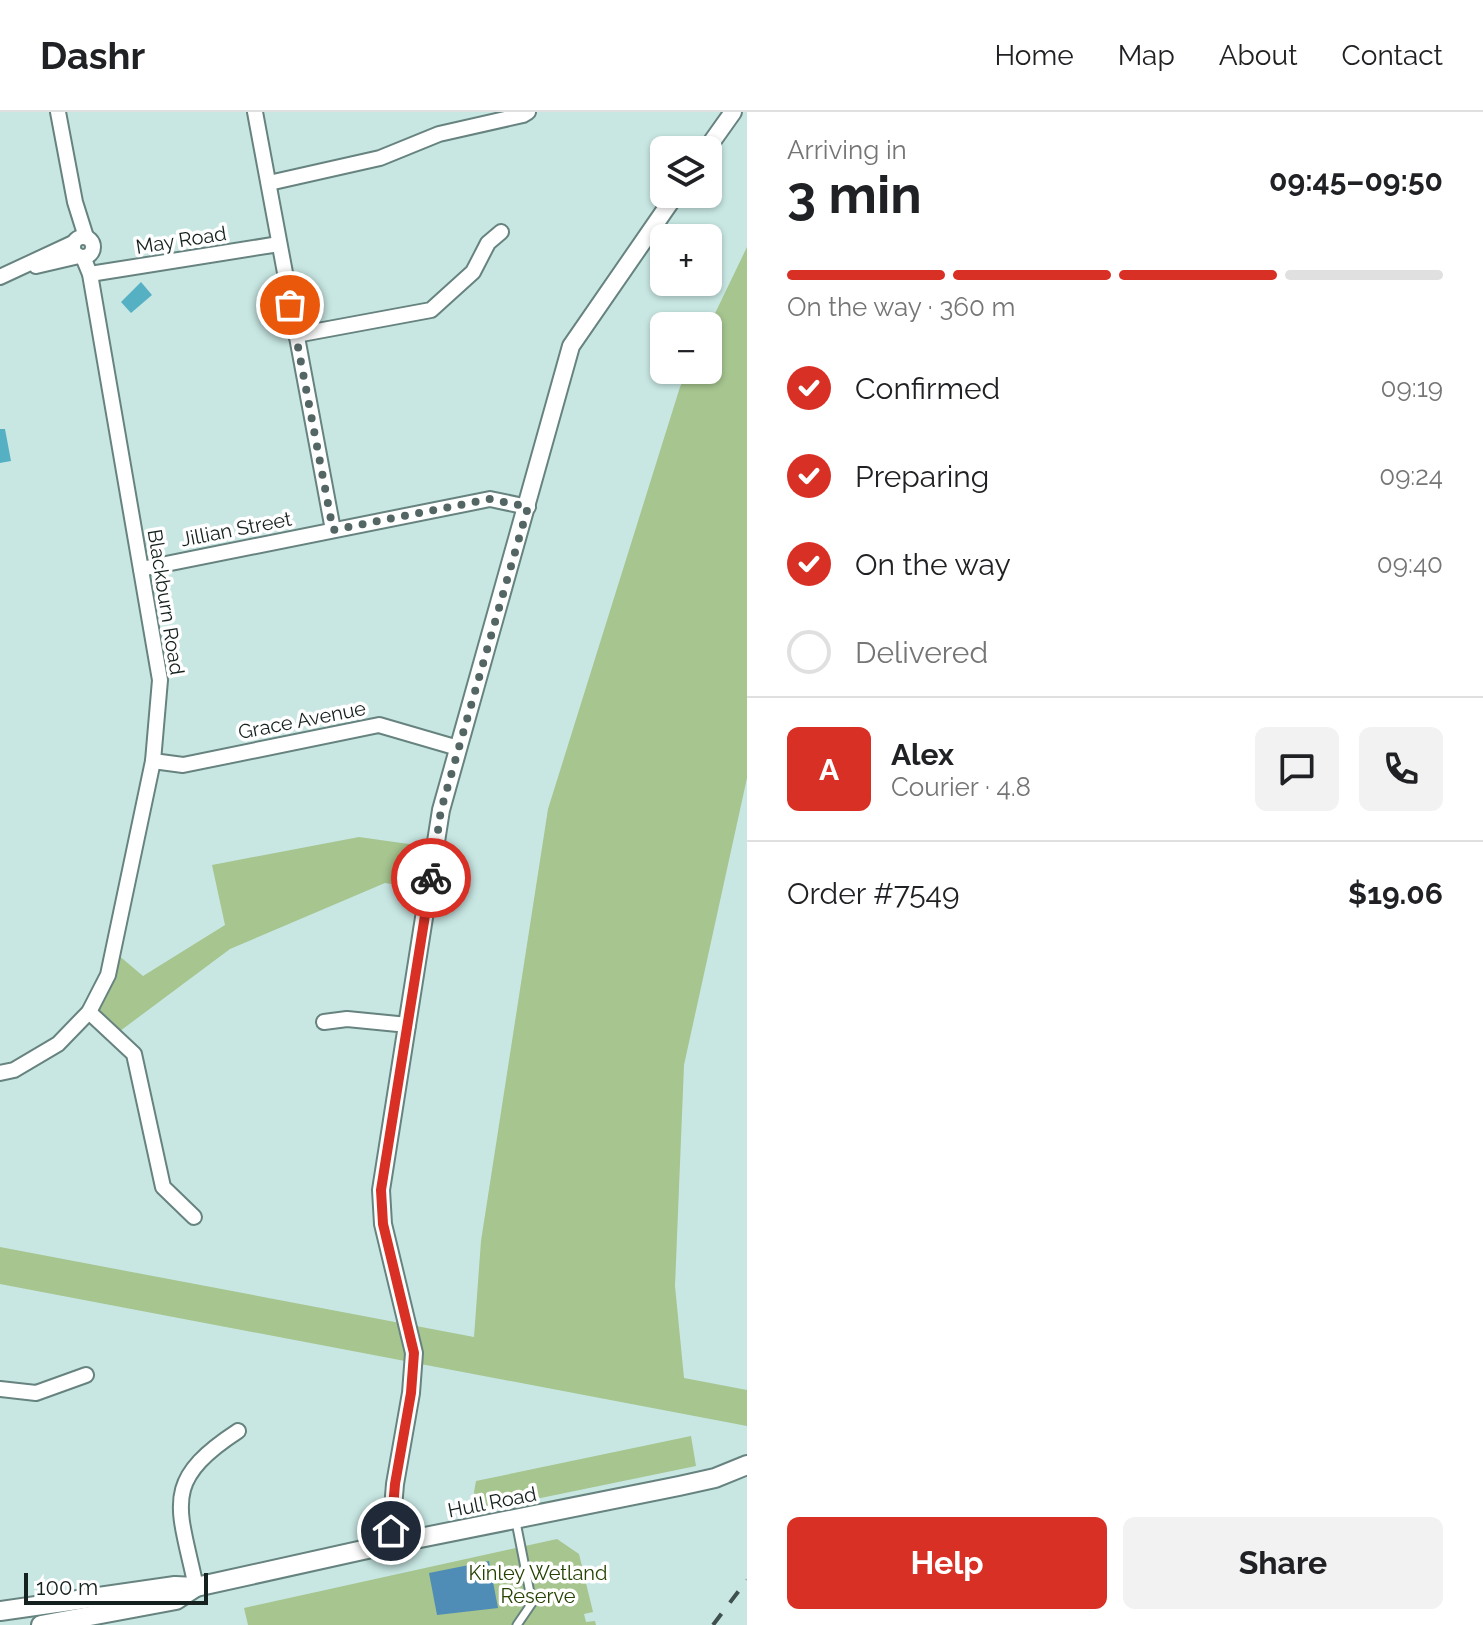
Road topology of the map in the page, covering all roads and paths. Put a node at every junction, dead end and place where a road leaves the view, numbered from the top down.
1 (58, 112) edge
2 (255, 112) edge
3 (528, 112) edge
4 (733, 112) edge
5 (716, 136) edge
6 (269, 183) junction
7 (666, 208) edge
8 (501, 232) dead end
9 (279, 244) junction
10 (82, 247) junction
11 (90, 274) junction
12 (0, 277) edge
13 (296, 335) junction
14 (528, 507) junction
15 (333, 530) junction
16 (141, 569) junction
17 (458, 748) junction
18 (153, 761) junction
19 (89, 1012) junction
20 (324, 1022) dead end
21 (408, 1025) junction
22 (0, 1073) edge
23 (194, 1217) dead end
24 (86, 1375) dead end
25 (0, 1389) edge
26 (238, 1431) dead end
27 (747, 1465) edge
28 (516, 1519) junction
29 (390, 1544) junction
30 (196, 1587) junction
31 (0, 1611) edge
32 (59, 1623) edge
33 (41, 1625) edge
34 (517, 1625) edge

1 - 10 street, Blackburn Road
2 - 6 street
3 - 6 street
4 - 5 street
6 - 9 street
7 - 14 street
8 - 13 street
9 - 11 street, May Road
9 - 13 street
10 - 11 street, Blackburn Road
10 - 12 street
11 - 16 street, Blackburn Road
13 - 15 street
14 - 15 street, Jillian Street
14 - 17 street
15 - 16 street, Jillian Street
16 - 18 street, Blackburn Road
17 - 18 street, Grace Avenue
17 - 21 street
18 - 19 street, Blackburn Road
19 - 22 street, Blackburn Road
19 - 23 street
20 - 21 street
21 - 29 street
24 - 25 street
26 - 30 street
27 - 28 main road, Hull Road
28 - 29 main road, Hull Road
28 - 34 lane
29 - 30 main road, Hull Road
30 - 31 main road, Hull Road
30 - 32 main road, Hull Road
32 - 33 main road, Hull Road

